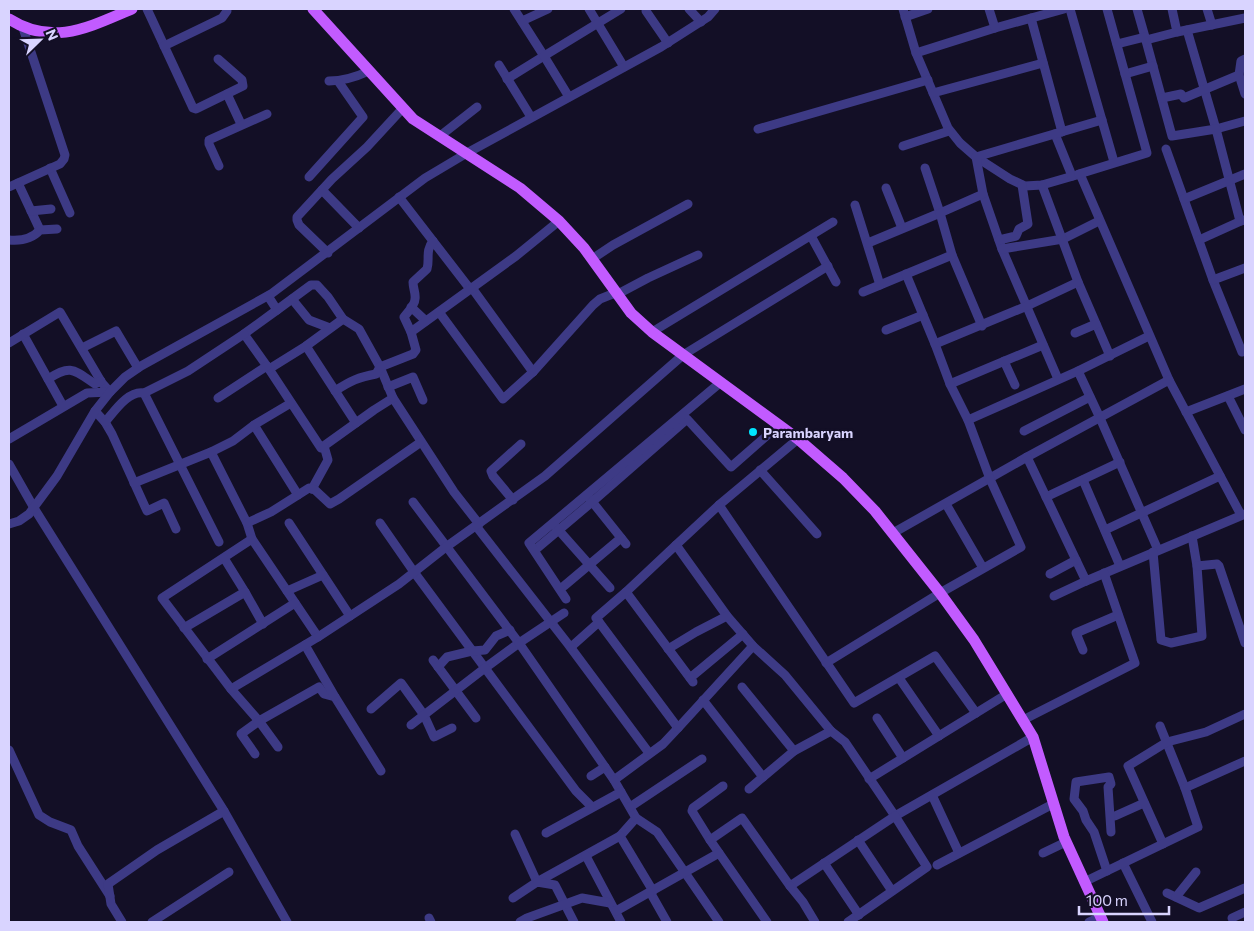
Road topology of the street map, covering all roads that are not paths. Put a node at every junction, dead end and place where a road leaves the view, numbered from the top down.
1 (132, 9) edge
2 (147, 9) edge
3 (313, 9) edge
4 (514, 9) edge
5 (548, 9) edge
6 (589, 9) edge
7 (621, 9) edge
8 (689, 9) edge
9 (715, 9) edge
10 (928, 9) edge
11 (989, 9) edge
12 (1064, 9) edge
13 (1070, 9) edge
14 (1107, 9) edge
15 (1137, 9) edge
16 (1172, 9) edge
17 (1207, 9) edge
18 (227, 11) dead end
19 (646, 11) dead end
20 (904, 13) edge
21 (1030, 18) junction
22 (1245, 18) edge
23 (9, 19) edge
24 (522, 21) junction
25 (701, 22) junction
26 (598, 23) junction
27 (1212, 24) junction
28 (23, 28) junction
29 (995, 28) junction
30 (1182, 31) junction
31 (1146, 38) junction
32 (668, 43) junction
33 (1117, 44) junction
34 (164, 46) junction
35 (916, 53) junction
36 (544, 56) junction
37 (1245, 59) edge
38 (218, 60) dead end
39 (1043, 63) junction
40 (499, 65) dead end
41 (1153, 66) junction
42 (624, 67) junction
43 (369, 71) junction
44 (1125, 74) junction
45 (1239, 75) junction
46 (507, 79) junction
47 (928, 80) junction
48 (1204, 90) junction
49 (933, 93) junction
50 (227, 94) junction
51 (1245, 94) edge
52 (569, 97) junction
53 (1162, 98) junction
54 (477, 107) dead end
55 (403, 108) junction
56 (268, 114) dead end
57 (531, 118) junction
58 (1102, 120) junction
59 (1245, 121) edge
60 (242, 124) junction
61 (758, 129) dead end
62 (1216, 129) junction
63 (950, 130) junction
64 (1058, 133) junction
65 (440, 136) junction
66 (903, 146) dead end
67 (1166, 150) dead end
68 (467, 153) junction
69 (976, 157) junction
70 (1114, 162) junction
71 (219, 166) dead end
72 (50, 168) junction
73 (925, 168) dead end
74 (1245, 174) edge
75 (1076, 175) junction
76 (309, 177) dead end
77 (1229, 179) junction
78 (18, 183) junction
79 (1022, 185) junction
80 (1042, 185) junction
81 (9, 187) edge
82 (886, 188) dead end
83 (322, 190) junction
84 (983, 194) junction
85 (399, 197) junction
86 (1184, 199) junction
87 (688, 204) dead end
88 (855, 205) dead end
89 (51, 209) dead end
90 (31, 211) junction
91 (70, 213) dead end
92 (940, 213) junction
93 (559, 221) junction
94 (1099, 221) junction
95 (1243, 221) edge
96 (833, 222) dead end
97 (359, 228) junction
98 (902, 228) junction
99 (57, 229) dead end
100 (40, 230) junction
101 (810, 236) junction
102 (1063, 238) junction
103 (9, 240) edge
104 (1199, 240) junction
105 (433, 241) junction
106 (868, 243) junction
107 (1001, 245) junction
108 (328, 253) junction
109 (698, 255) dead end
110 (952, 255) junction
111 (592, 259) junction
112 (828, 266) junction
113 (1245, 268) edge
114 (906, 274) junction
115 (1213, 280) junction
116 (836, 282) dead end
117 (1078, 282) junction
118 (880, 285) junction
119 (471, 289) junction
120 (863, 292) dead end
121 (615, 294) junction
122 (268, 296) junction
123 (292, 299) junction
124 (1026, 306) junction
125 (411, 307) junction
126 (277, 310) junction
127 (439, 312) junction
128 (923, 315) junction
129 (342, 319) junction
130 (426, 321) junction
131 (1096, 324) junction
132 (982, 326) junction
133 (330, 328) junction
134 (886, 330) dead end
135 (411, 332) junction
136 (652, 332) junction
137 (1075, 333) dead end
138 (23, 334) junction
139 (244, 334) junction
140 (1149, 336) junction
141 (9, 343) edge
142 (935, 344) junction
143 (1043, 345) junction
144 (306, 346) junction
145 (82, 348) junction
146 (1242, 352) dead end
147 (684, 355) junction
148 (1110, 356) junction
149 (1004, 361) junction
150 (380, 367) junction
151 (138, 368) junction
152 (268, 368) junction
153 (533, 372) junction
154 (1078, 372) junction
155 (48, 379) junction
156 (1058, 379) junction
157 (1169, 380) junction
158 (101, 381) junction
159 (723, 384) junction
160 (950, 384) junction
161 (1015, 385) dead end
162 (388, 387) junction
163 (1245, 389) edge
164 (335, 391) junction
165 (110, 392) junction
166 (144, 393) junction
167 (1228, 396) junction
168 (1090, 397) junction
169 (218, 398) dead end
170 (393, 398) junction
171 (423, 400) dead end
172 (291, 403) junction
173 (63, 406) junction
174 (95, 411) junction
175 (1186, 412) junction
176 (1100, 418) junction
177 (687, 419) junction
178 (968, 420) junction
179 (105, 422) junction
180 (356, 424) junction
181 (254, 425) junction
182 (779, 425) junction
183 (1245, 430) edge
184 (1024, 431) dead end
185 (9, 439) edge
186 (798, 439) junction
187 (421, 442) junction
188 (521, 444) dead end
189 (324, 446) junction
190 (211, 452) junction
191 (1027, 457) junction
192 (1120, 462) junction
193 (180, 463) junction
194 (9, 464) edge
195 (760, 470) junction
196 (1220, 476) junction
197 (990, 479) junction
198 (1083, 480) junction
199 (134, 483) junction
200 (312, 489) junction
201 (298, 495) junction
202 (1046, 497) junction
203 (589, 498) junction
204 (513, 500) junction
205 (414, 502) dead end
206 (946, 504) junction
207 (719, 505) junction
208 (34, 508) junction
209 (1142, 513) junction
210 (1243, 514) edge
211 (247, 523) junction
212 (289, 523) dead end
213 (9, 524) edge
214 (380, 524) dead end
215 (478, 525) junction
216 (556, 526) junction
217 (176, 529) dead end
218 (1104, 530) junction
219 (893, 533) junction
220 (817, 534) dead end
221 (1192, 536) junction
222 (252, 539) junction
223 (219, 542) dead end
224 (676, 545) junction
225 (446, 547) junction
226 (535, 550) dead end
227 (1156, 551) junction
228 (224, 558) junction
229 (1076, 560) junction
230 (590, 564) junction
231 (1120, 566) junction
232 (1197, 566) junction
233 (983, 568) junction
234 (414, 572) junction
235 (1104, 573) junction
236 (1050, 574) dead end
237 (323, 575) junction
238 (1086, 581) junction
239 (564, 586) dead end
240 (610, 588) dead end
241 (287, 591) junction
242 (245, 592) junction
243 (626, 592) junction
244 (940, 593) junction
245 (1054, 596) dead end
246 (566, 600) dead end
247 (295, 603) junction
248 (564, 613) dead end
249 (1118, 615) junction
250 (350, 616) junction
251 (727, 616) junction
252 (551, 622) junction
253 (599, 622) junction
254 (263, 624) junction
255 (184, 628) junction
256 (510, 630) junction
257 (742, 634) junction
258 (318, 637) junction
259 (519, 643) junction
260 (1245, 643) edge
261 (305, 645) junction
262 (753, 646) junction
263 (571, 647) junction
264 (668, 649) junction
265 (1083, 650) dead end
266 (472, 651) junction
267 (207, 659) junction
268 (826, 663) junction
269 (484, 668) junction
270 (899, 678) junction
271 (742, 687) dead end
272 (231, 689) junction
273 (456, 691) junction
274 (1007, 694) junction
275 (335, 697) junction
276 (703, 700) junction
277 (371, 709) dead end
278 (976, 713) junction
279 (1245, 714) edge
280 (424, 715) junction
281 (476, 718) dead end
282 (877, 718) dead end
283 (1024, 720) junction
284 (259, 721) junction
285 (411, 725) dead end
286 (1160, 726) dead end
287 (452, 728) dead end
288 (678, 728) junction
289 (831, 731) junction
290 (939, 736) junction
291 (1033, 737) junction
292 (1167, 742) junction
293 (278, 747) dead end
294 (9, 750) edge
295 (794, 751) junction
296 (649, 753) junction
297 (255, 754) dead end
298 (903, 758) junction
299 (702, 759) dead end
300 (1245, 760) edge
301 (605, 767) junction
302 (381, 771) dead end
303 (591, 776) dead end
304 (764, 777) junction
305 (869, 779) junction
306 (614, 780) junction
307 (723, 786) dead end
308 (1185, 788) junction
309 (749, 789) dead end
310 (621, 792) junction
311 (932, 796) junction
312 (1144, 803) junction
313 (1053, 804) junction
314 (592, 807) junction
315 (630, 807) junction
316 (224, 811) junction
317 (895, 816) junction
318 (1115, 816) dead end
319 (636, 818) junction
320 (1111, 832) dead end
321 (546, 833) dead end
322 (515, 834) dead end
323 (620, 836) junction
324 (710, 840) junction
325 (858, 840) junction
326 (1066, 842) junction
327 (1163, 844) junction
328 (719, 853) junction
329 (959, 853) junction
330 (1043, 853) dead end
331 (586, 856) junction
332 (824, 863) junction
333 (1123, 863) junction
334 (937, 865) dead end
335 (1107, 871) junction
336 (229, 872) dead end
337 (1196, 872) dead end
338 (684, 873) junction
339 (537, 882) junction
340 (1084, 882) junction
341 (790, 886) junction
342 (1245, 888) edge
343 (892, 891) junction
344 (652, 892) junction
345 (1167, 893) dead end
346 (110, 896) junction
347 (1176, 897) junction
348 (513, 898) dead end
349 (565, 904) junction
350 (613, 907) junction
351 (1245, 912) edge
352 (859, 915) junction
353 (1232, 918) dead end
354 (1102, 920) edge
355 (122, 922) edge
356 (152, 922) edge
357 (287, 922) edge
358 (520, 922) edge
359 (574, 922) edge
360 (620, 922) edge
361 (667, 922) edge
362 (719, 922) edge
363 (767, 922) edge
364 (815, 922) edge
365 (848, 922) edge
366 (1088, 922) edge
367 (1152, 922) edge

1 - 28 main road
2 - 34 street
3 - 43 main road
4 - 24 street
5 - 24 street
6 - 26 street
7 - 26 street
8 - 25 street
9 - 25 street
10 - 20 street
11 - 29 street
12 - 21 street
13 - 58 street
14 - 33 street
15 - 31 street
16 - 30 street
17 - 27 street
18 - 34 street
19 - 32 street
20 - 35 street
21 - 29 street
21 - 39 street
22 - 27 street
23 - 28 main road
24 - 36 street
25 - 32 street
26 - 36 street
26 - 42 street
27 - 30 street
28 - 72 street
29 - 35 street
30 - 31 street
30 - 48 street
31 - 33 street
31 - 41 street
32 - 42 street
33 - 44 street
34 - 50 street
35 - 47 street
36 - 46 street
36 - 52 street
37 - 45 street
38 - 50 street
39 - 49 street
39 - 64 street
40 - 46 street
41 - 44 street
41 - 53 street
42 - 52 street
43 - 55 main road
43 - 76 street
44 - 70 street
45 - 48 street
45 - 51 street
46 - 57 street
47 - 49 street
47 - 61 street
48 - 53 street
48 - 62 street
49 - 63 street
50 - 60 street
52 - 57 street
53 - 62 street
54 - 65 street
55 - 65 main road
55 - 83 street
56 - 60 street
57 - 68 street
58 - 64 street
58 - 70 street
59 - 62 street
60 - 71 street
62 - 77 street
63 - 66 street
63 - 69 street
64 - 69 street
64 - 75 street
65 - 68 main road
67 - 86 street
68 - 85 street
68 - 93 main road
69 - 79 street
69 - 84 street
70 - 75 street
72 - 78 street
72 - 91 street
73 - 92 street
74 - 77 street
75 - 80 street
75 - 94 street
77 - 86 street
77 - 95 street
78 - 81 street
78 - 90 street
79 - 80 street
79 - 107 street
80 - 102 street
82 - 98 street
83 - 97 street
83 - 108 street
84 - 92 street
84 - 107 street
85 - 97 street
85 - 105 street
86 - 104 street
87 - 111 street
88 - 106 street
89 - 90 street
90 - 100 street
92 - 98 street
92 - 110 street
93 - 111 main road
93 - 119 street
94 - 102 street
94 - 140 street
95 - 104 street
96 - 101 street
97 - 108 street
98 - 106 street
99 - 100 street
100 - 103 street
101 - 112 street
101 - 136 street
102 - 107 street
102 - 117 street
104 - 115 street
105 - 119 street
105 - 125 street
106 - 118 street
107 - 124 street
108 - 122 street
109 - 121 street
110 - 114 street
110 - 132 street
111 - 121 main road
112 - 116 street
112 - 147 street
113 - 115 street
114 - 118 street
114 - 128 street
115 - 146 street
117 - 124 street
117 - 131 street
118 - 120 street
119 - 127 street
119 - 153 street
121 - 136 main road
121 - 153 street
122 - 126 street
122 - 151 street
123 - 126 street
123 - 129 street
123 - 133 street
124 - 132 street
124 - 143 street
125 - 130 street
125 - 135 street
126 - 139 street
127 - 130 street
127 - 153 street
128 - 134 street
128 - 142 street
129 - 133 street
129 - 150 street
130 - 135 street
131 - 137 street
131 - 148 street
132 - 142 street
133 - 144 street
135 - 150 street
136 - 147 main road
138 - 141 street
138 - 145 street
138 - 155 street
139 - 152 street
139 - 166 street
140 - 148 street
140 - 157 street
142 - 160 street
143 - 149 street
143 - 156 street
144 - 152 street
144 - 164 street
145 - 151 street
145 - 158 street
147 - 159 main road
147 - 204 street
148 - 154 street
149 - 160 street
149 - 161 street
150 - 162 street
150 - 164 street
151 - 165 street
152 - 169 street
152 - 172 street
154 - 156 street
154 - 168 street
155 - 158 street
155 - 173 street
156 - 178 street
157 - 175 street
157 - 176 street
158 - 165 street
159 - 177 street
159 - 182 main road
159 - 203 street
160 - 178 street
162 - 170 street
162 - 171 street
163 - 167 street
164 - 180 street
165 - 173 street
165 - 174 street
166 - 179 street
166 - 193 street
167 - 175 street
167 - 183 street
168 - 176 street
168 - 184 street
170 - 180 street
170 - 187 street
172 - 181 street
172 - 189 street
173 - 185 street
174 - 179 street
174 - 208 street
175 - 196 street
176 - 191 street
176 - 192 street
177 - 182 street
177 - 203 street
178 - 197 street
179 - 199 street
180 - 189 street
181 - 190 street
181 - 201 street
182 - 186 main road
186 - 195 street
186 - 219 main road
187 - 200 street
187 - 215 street
188 - 204 street
189 - 200 street
190 - 193 street
190 - 211 street
191 - 197 street
191 - 202 street
192 - 198 street
192 - 209 street
193 - 199 street
193 - 223 street
194 - 208 street
195 - 207 street
195 - 220 street
196 - 209 street
196 - 210 street
197 - 206 street
197 - 233 street
198 - 202 street
198 - 218 street
199 - 217 street
200 - 201 street
201 - 211 street
202 - 229 street
203 - 216 street
203 - 230 street
204 - 215 street
205 - 225 street
206 - 219 street
206 - 233 street
207 - 224 street
207 - 268 street
208 - 213 street
208 - 316 street
209 - 218 street
209 - 227 street
210 - 221 street
211 - 222 street
212 - 237 street
214 - 234 street
215 - 225 street
215 - 252 street
216 - 226 street
216 - 230 street
216 - 246 street
218 - 231 street
219 - 244 main road
221 - 227 street
221 - 232 street
222 - 228 street
222 - 241 street
224 - 243 street
224 - 251 street
225 - 234 street
225 - 256 street
227 - 231 street
227 - 232 street
228 - 242 street
228 - 255 street
229 - 236 street
229 - 238 street
230 - 239 street
230 - 240 street
231 - 235 street
232 - 260 street
233 - 244 street
234 - 250 street
234 - 266 street
235 - 238 street
235 - 249 street
237 - 241 street
237 - 250 street
238 - 245 street
241 - 247 street
242 - 254 street
242 - 255 street
243 - 253 street
243 - 264 street
244 - 268 street
244 - 274 main road
247 - 254 street
247 - 258 street
248 - 252 street
249 - 265 street
249 - 283 street
250 - 258 street
251 - 257 street
251 - 264 street
252 - 259 street
252 - 263 street
253 - 263 street
253 - 288 street
254 - 267 street
255 - 267 street
256 - 259 street
256 - 266 street
257 - 262 street
257 - 264 street
258 - 261 street
259 - 269 street
259 - 301 street
261 - 272 street
261 - 275 street
262 - 276 street
262 - 289 street
263 - 296 street
266 - 269 street
266 - 273 street
267 - 272 street
268 - 270 street
269 - 273 street
269 - 314 street
270 - 278 street
270 - 290 street
271 - 295 street
272 - 284 street
273 - 280 street
273 - 281 street
274 - 278 street
274 - 283 main road
275 - 284 street
275 - 302 street
276 - 288 street
276 - 304 street
277 - 280 street
278 - 290 street
279 - 292 street
280 - 285 street
280 - 287 street
282 - 298 street
283 - 291 main road
284 - 293 street
284 - 297 street
286 - 292 street
288 - 296 street
289 - 295 street
289 - 305 street
290 - 298 street
291 - 311 street
291 - 313 main road
292 - 308 street
292 - 312 street
294 - 346 street
295 - 304 street
296 - 306 street
298 - 305 street
299 - 315 street
300 - 308 street
301 - 303 street
301 - 306 street
304 - 309 street
305 - 317 street
306 - 310 street
307 - 324 street
308 - 327 street
310 - 314 street
310 - 315 street
311 - 317 street
311 - 329 street
312 - 318 street
312 - 327 street
313 - 326 main road
313 - 329 street
314 - 321 street
315 - 319 street
316 - 346 street
316 - 357 street
317 - 325 street
317 - 343 street
319 - 323 street
319 - 338 street
320 - 335 street
322 - 339 street
323 - 331 street
323 - 344 street
324 - 328 street
324 - 341 street
325 - 332 street
325 - 343 street
326 - 330 street
326 - 340 main road
327 - 333 street
328 - 338 street
328 - 363 street
329 - 334 street
331 - 339 street
331 - 350 street
332 - 341 street
332 - 352 street
333 - 335 street
333 - 367 street
335 - 340 street
336 - 356 street
337 - 347 street
338 - 344 street
338 - 362 street
339 - 348 street
339 - 349 street
340 - 354 main road
341 - 364 street
342 - 347 street
343 - 352 street
344 - 350 street
344 - 361 street
345 - 347 street
346 - 355 street
349 - 350 street
349 - 358 street
349 - 359 street
350 - 360 street
351 - 353 street
352 - 365 street
354 - 366 street

